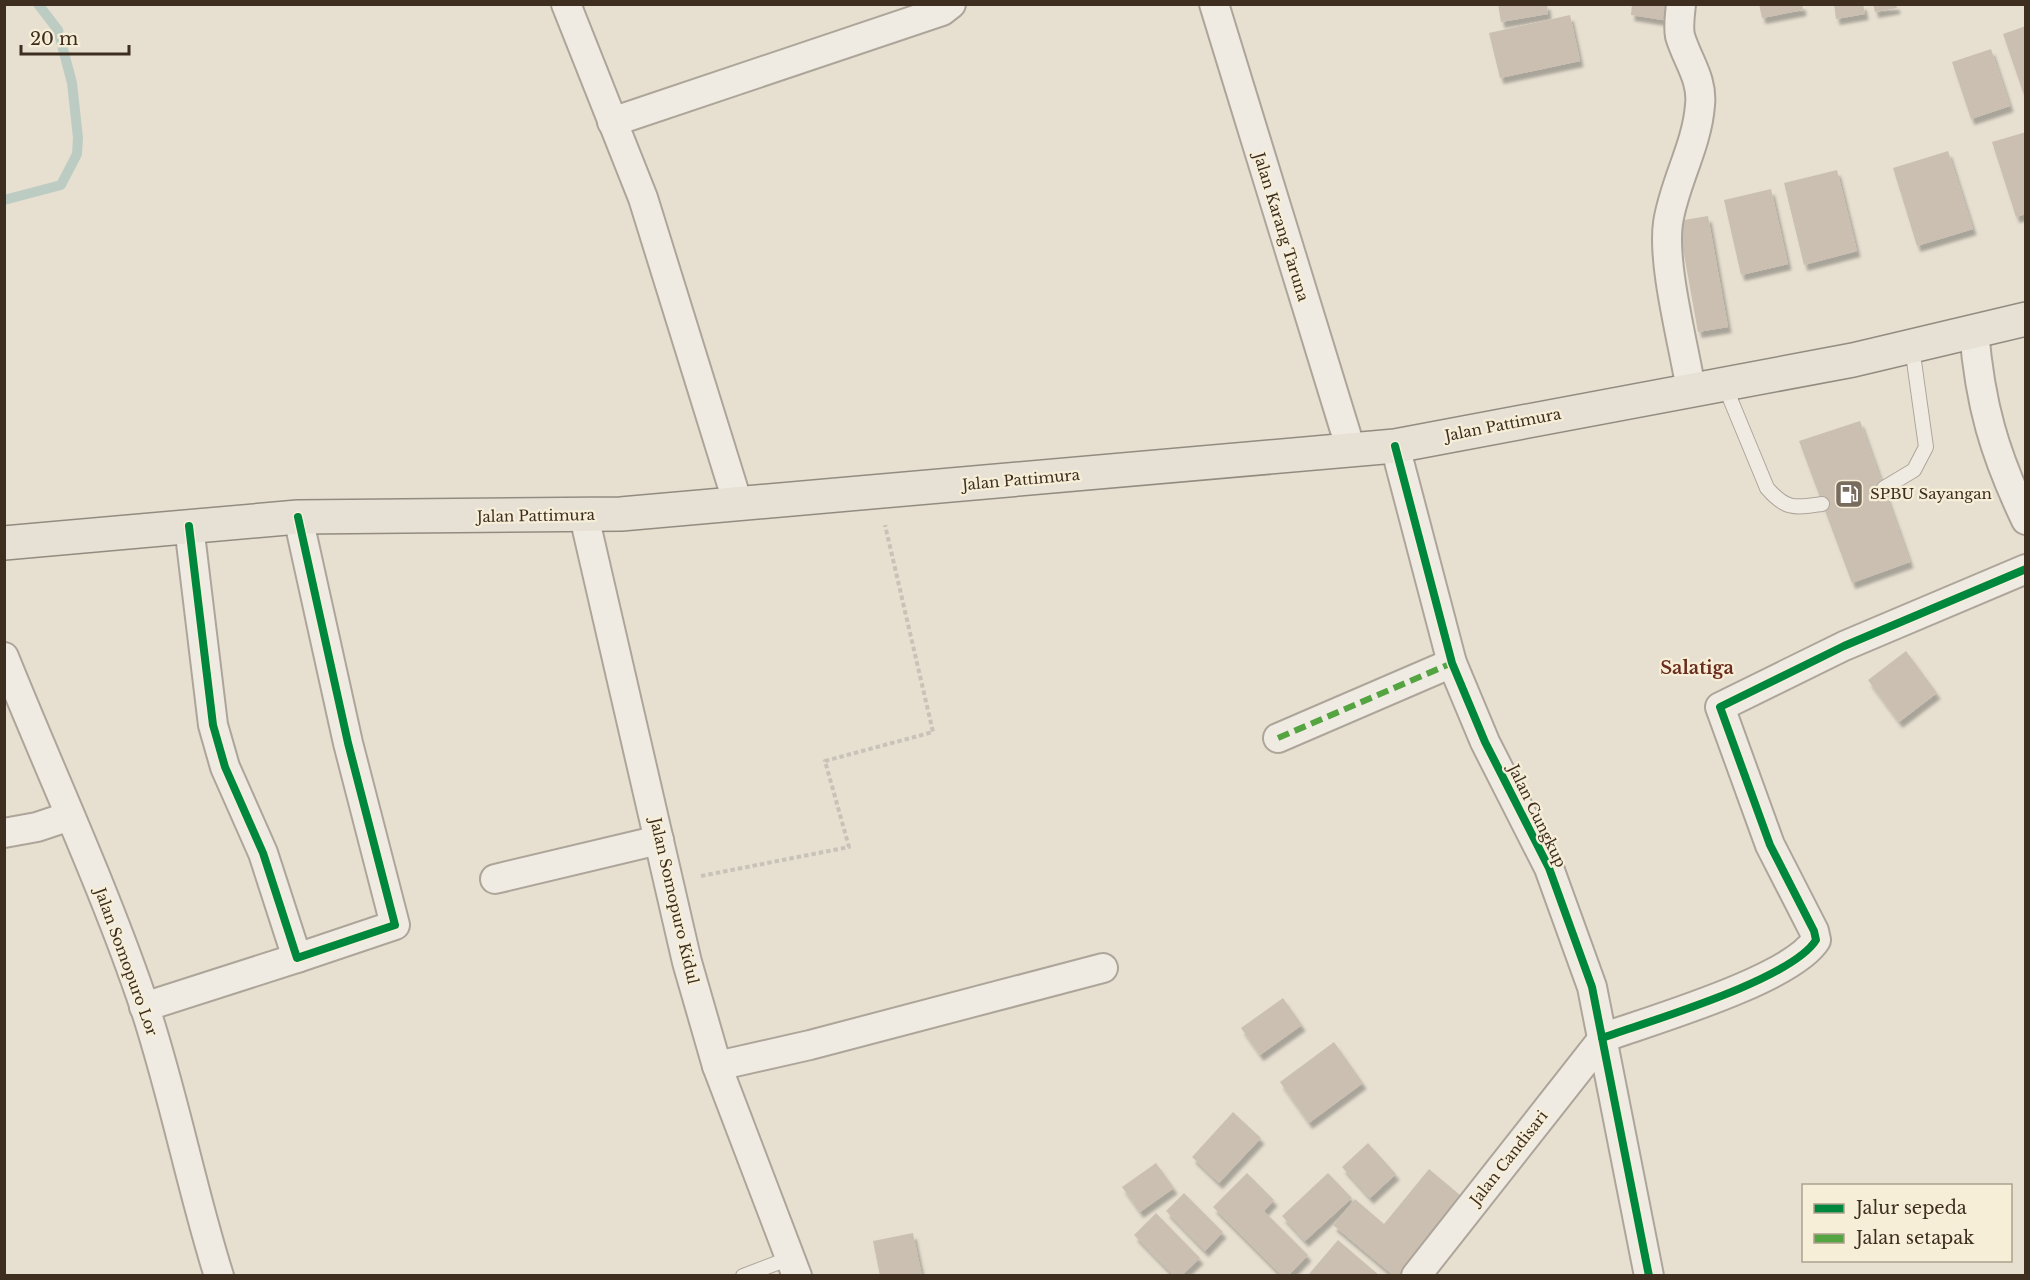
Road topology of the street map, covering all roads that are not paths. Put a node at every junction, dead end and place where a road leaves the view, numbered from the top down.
1 (566, 4) edge
2 (951, 4) edge
3 (1214, 4) edge
4 (1681, 4) edge
5 (612, 122) junction
6 (2025, 319) edge
7 (1974, 331) junction
8 (1912, 347) junction
9 (1724, 384) junction
10 (1691, 390) junction
11 (1395, 446) junction
12 (1351, 450) junction
13 (1884, 488) dead end
14 (738, 504) junction
15 (1822, 504) dead end
16 (584, 516) junction
17 (298, 517) junction
18 (2025, 520) edge
19 (189, 526) junction
20 (4, 543) edge
21 (2025, 569) edge
22 (4, 657) edge
23 (1452, 663) junction
24 (1278, 738) dead end
25 (70, 816) junction
26 (4, 833) edge
27 (659, 840) junction
28 (495, 879) dead end
29 (297, 958) junction
30 (1103, 968) dead end
31 (144, 1007) junction
32 (1601, 1039) junction
33 (717, 1066) junction
34 (793, 1267) edge
35 (219, 1275) edge
36 (743, 1275) edge
37 (1416, 1275) edge
38 (1648, 1275) edge

1 - 5 street
2 - 5 street
3 - 12 street, Jalan Karang Taruna
4 - 10 street
5 - 14 street
6 - 7 main road, Jalan Pattimura
7 - 8 main road, Jalan Pattimura
7 - 18 street
8 - 9 main road, Jalan Pattimura
8 - 13 lane
9 - 10 main road, Jalan Pattimura
9 - 15 lane
10 - 11 main road, Jalan Pattimura
11 - 12 main road, Jalan Pattimura
11 - 23 street, Jalan Cungkup
12 - 14 main road, Jalan Pattimura
14 - 16 main road, Jalan Pattimura
16 - 17 main road, Jalan Pattimura
16 - 27 street, Jalan Somopuro Kidul
17 - 19 main road, Jalan Pattimura
17 - 29 street
19 - 20 main road, Jalan Pattimura
19 - 29 street
21 - 32 street
22 - 25 street, Jalan Somopuro Lor
23 - 24 street
23 - 32 street, Jalan Cungkup
25 - 26 street
25 - 31 street, Jalan Somopuro Lor
27 - 28 street
27 - 33 street, Jalan Somopuro Kidul
29 - 31 street
30 - 33 street
31 - 35 street, Jalan Somopuro Lor
32 - 37 street, Jalan Candisari
32 - 38 street, Jalan Cungkup
33 - 34 street, Jalan Somopuro Kidul
34 - 36 lane

